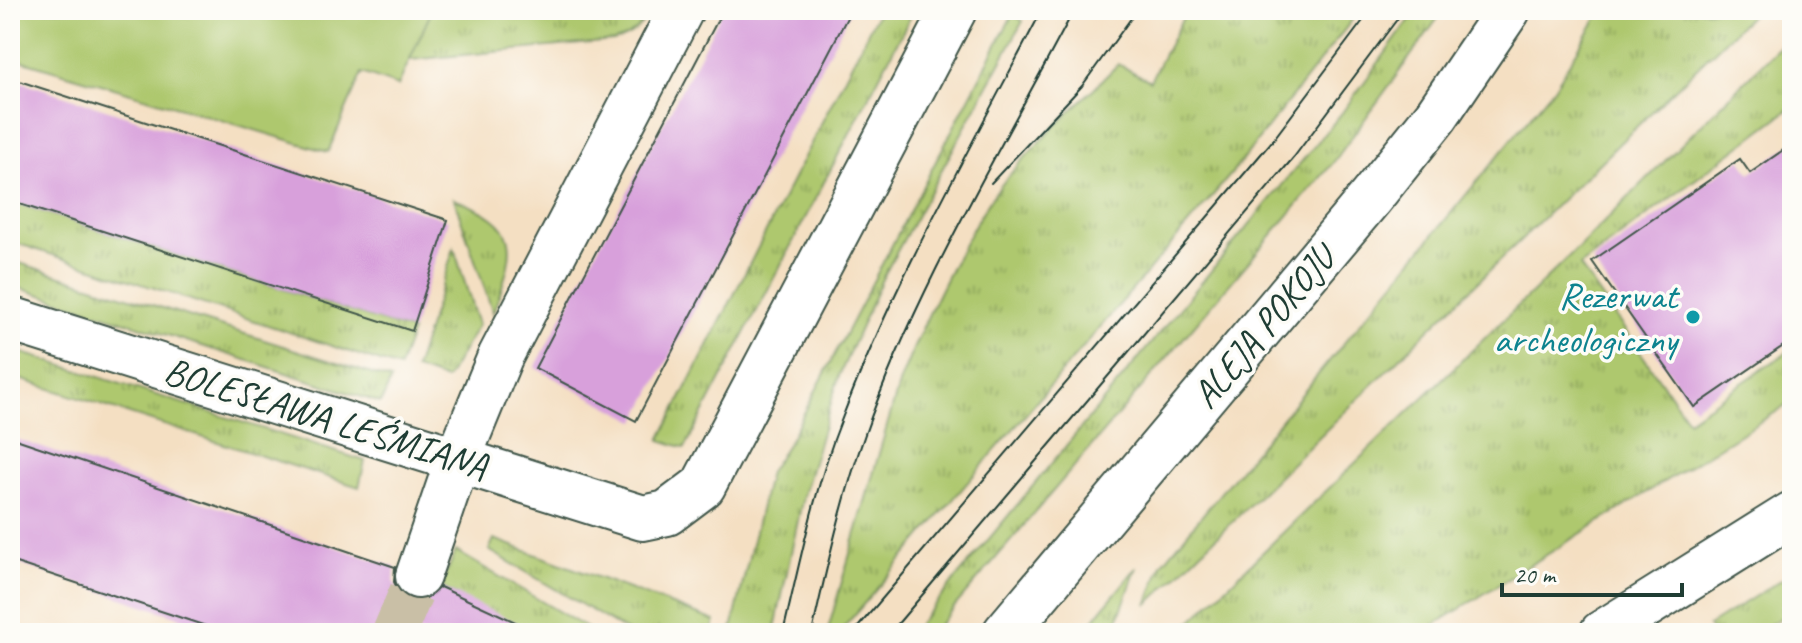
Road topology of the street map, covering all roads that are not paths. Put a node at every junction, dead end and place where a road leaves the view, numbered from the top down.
1 (681, 10) edge
2 (954, 10) edge
3 (1508, 10) edge
4 (10, 319) edge
5 (458, 459) junction
6 (1792, 514) edge
7 (418, 576) tunnel mouth
8 (1005, 633) edge
9 (1602, 633) edge

1 - 5 street
2 - 5 street, BOLESŁAWA LEŚMIANA
3 - 8 street, ALEJA POKOJU
4 - 5 street, BOLESŁAWA LEŚMIANA
5 - 7 street
6 - 9 street

